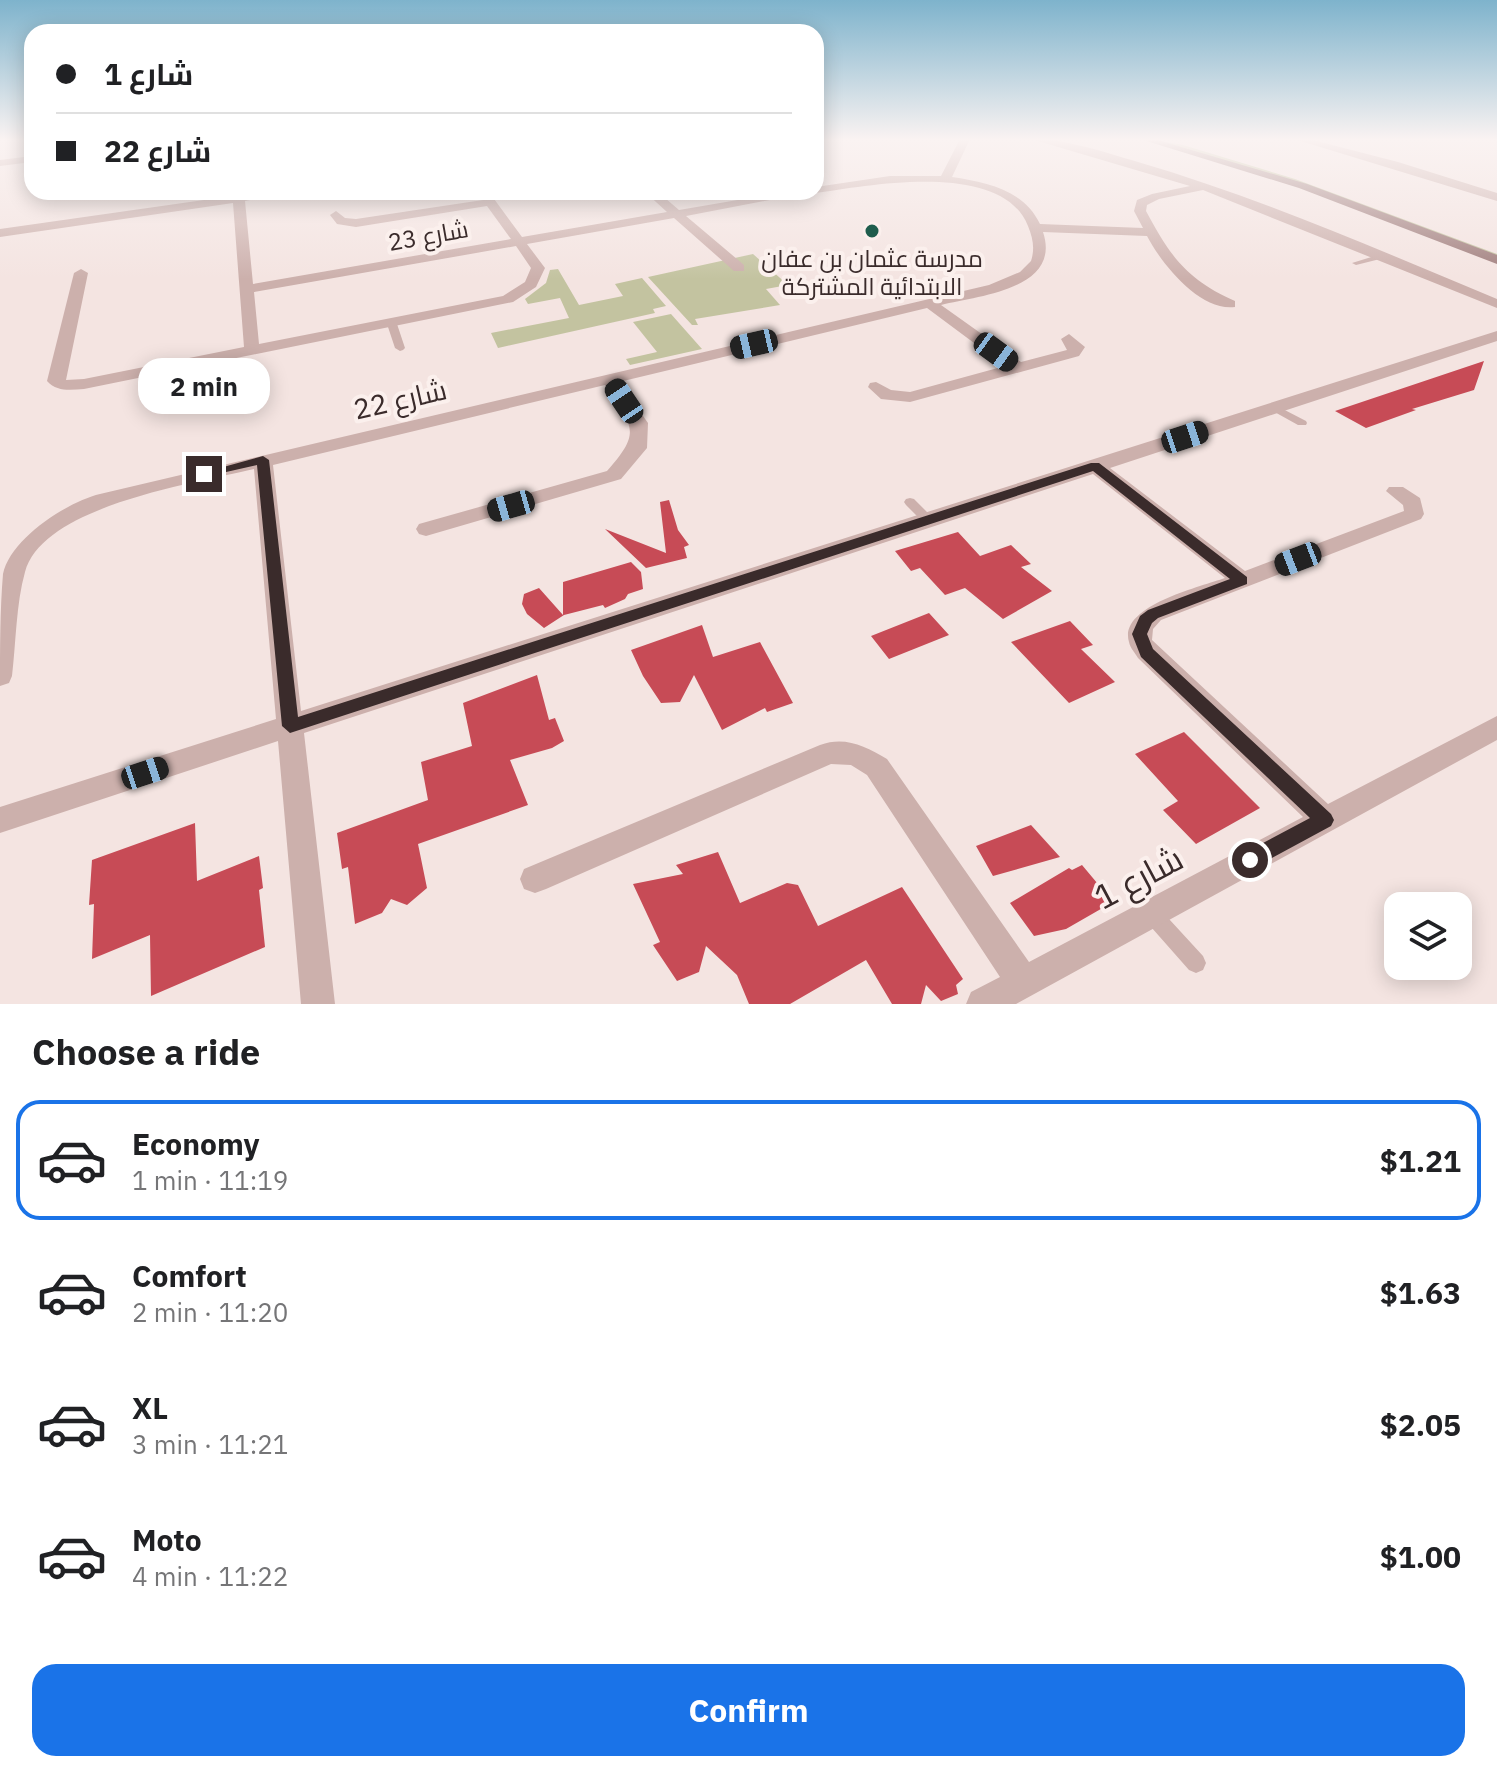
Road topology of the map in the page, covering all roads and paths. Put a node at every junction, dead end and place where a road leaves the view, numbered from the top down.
1 (980, 186) edge
2 (1202, 186) edge
3 (1302, 186) edge
4 (1329, 186) edge
5 (1462, 186) edge
6 (1206, 187) junction
7 (1497, 197) edge
8 (207, 200) edge
9 (238, 200) edge
10 (472, 200) edge
11 (489, 200) edge
12 (661, 200) edge
13 (756, 200) edge
14 (676, 213) junction
15 (336, 215) dead end
16 (1035, 228) junction
17 (1151, 232) junction
18 (0, 233) edge
19 (519, 241) junction
20 (1497, 248) edge
21 (1381, 256) junction
22 (1497, 260) edge
23 (1356, 263) dead end
24 (739, 268) dead end
25 (81, 273) dead end
26 (247, 289) junction
27 (929, 303) junction
28 (1230, 304) dead end
29 (1497, 304) edge
30 (392, 324) junction
31 (1497, 336) edge
32 (1069, 339) dead end
33 (400, 348) dead end
34 (252, 351) junction
35 (1018, 368) junction
36 (608, 378) junction
37 (876, 387) dead end
38 (1275, 408) junction
39 (1302, 423) dead end
40 (263, 460) junction
41 (1095, 466) junction
42 (1396, 491) dead end
43 (910, 502) dead end
44 (928, 520) junction
45 (426, 529) dead end
46 (1242, 580) junction
47 (0, 676) edge
48 (290, 726) junction
49 (1497, 727) edge
50 (0, 820) edge
51 (1325, 820) junction
52 (535, 879) dead end
53 (1151, 913) junction
54 (1196, 963) dead end
55 (1023, 982) junction
56 (318, 1004) edge
57 (983, 1004) edge

1 - 16 street
2 - 6 street
3 - 22 main road
4 - 20 main road
5 - 7 street
6 - 17 street
6 - 21 street
8 - 18 street
9 - 26 street
10 - 15 street
11 - 19 street
12 - 14 street
13 - 14 street, شارع 23
14 - 19 street, شارع 23
14 - 24 street
16 - 17 street
16 - 27 street
17 - 28 street
19 - 26 street, شارع 23
19 - 30 street
21 - 23 lane
21 - 29 street
25 - 34 street
26 - 34 street
27 - 35 street
27 - 36 street, شارع 22
30 - 33 lane
30 - 34 street
31 - 38 street
32 - 35 street
35 - 37 street
36 - 40 street, شارع 22
36 - 45 street
38 - 39 lane
38 - 41 street
40 - 47 street, شارع 22
40 - 48 street
41 - 44 street
41 - 46 street
42 - 46 street
43 - 44 lane
44 - 48 street
46 - 51 street
48 - 50 street
48 - 56 street
49 - 51 street, شارع 1
51 - 53 street, شارع 1
52 - 55 street
53 - 54 lane
53 - 55 street, شارع 1
55 - 57 street, شارع 1

